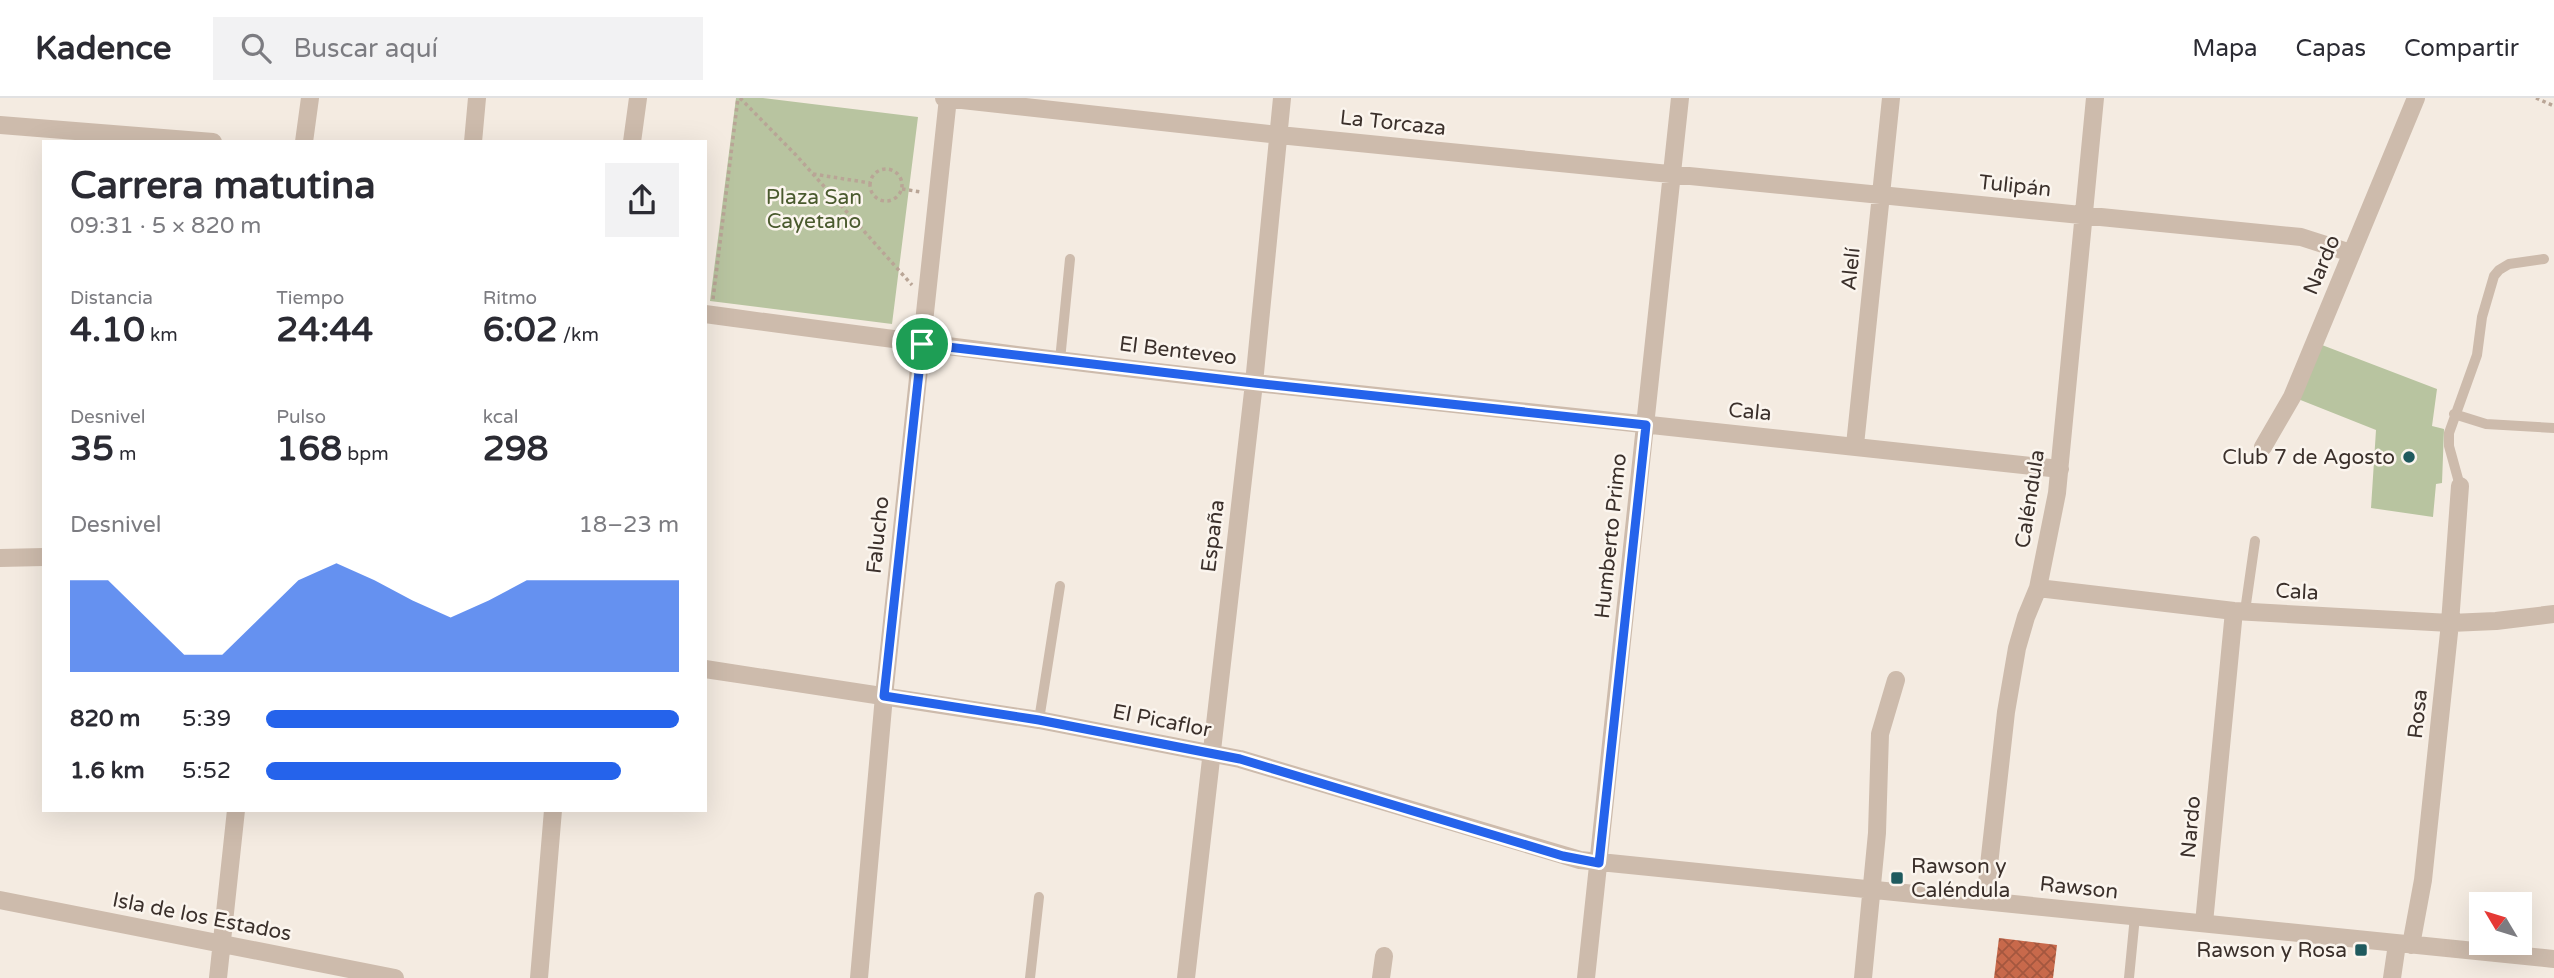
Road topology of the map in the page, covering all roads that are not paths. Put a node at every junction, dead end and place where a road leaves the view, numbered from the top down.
1 (310, 98) edge
2 (477, 98) edge
3 (638, 98) edge
4 (946, 98) edge
5 (1282, 98) edge
6 (1680, 98) edge
7 (1891, 98) edge
8 (2095, 98) edge
9 (2416, 98) edge
10 (0, 125) edge
11 (1279, 135) junction
12 (188, 140) edge
13 (304, 140) edge
14 (473, 140) edge
15 (632, 140) edge
16 (1672, 173) junction
17 (1881, 196) junction
18 (2083, 216) junction
19 (2351, 253) junction
20 (1070, 259) dead end
21 (2544, 259) dead end
22 (708, 314) edge
23 (922, 344) junction
24 (1060, 360) junction
25 (1254, 383) junction
26 (2454, 414) junction
27 (1646, 425) junction
28 (2554, 428) edge
29 (1855, 445) junction
30 (2263, 447) dead end
31 (2060, 469) junction
32 (2460, 486) joint
33 (2255, 541) dead end
34 (42, 557) edge
35 (0, 558) edge
36 (1060, 586) dead end
37 (2038, 588) junction
38 (2240, 611) junction
39 (2554, 614) edge
40 (2450, 623) junction
41 (707, 669) edge
42 (1896, 680) dead end
43 (884, 696) junction
44 (1039, 720) junction
45 (1211, 753) junction
46 (236, 812) edge
47 (553, 812) edge
48 (1599, 863) junction
49 (1871, 890) junction
50 (1039, 897) dead end
51 (0, 900) edge
52 (1984, 901) junction
53 (2135, 916) junction
54 (2204, 923) junction
55 (221, 944) junction
56 (2404, 944) junction
57 (1384, 956) dead end
58 (2554, 960) edge
59 (218, 978) edge
60 (396, 978) edge
61 (539, 978) edge
62 (859, 978) edge
63 (1030, 978) edge
64 (1186, 978) edge
65 (1381, 978) edge
66 (1586, 978) edge
67 (1863, 978) edge
68 (2129, 978) edge
69 (2392, 978) edge

1 - 13 street
2 - 14 street
3 - 15 street
4 - 11 street, La Torcaza
4 - 23 street, Falucho
5 - 11 street, España
6 - 16 street, Humberto Primo
7 - 17 street, Alelí
8 - 18 street, Caléndula
9 - 19 street, Nardo
10 - 12 street
11 - 16 street, La Torcaza
11 - 25 street, España
16 - 17 street, Tulipán
16 - 27 street, Humberto Primo
17 - 18 street, Tulipán
17 - 29 street, Alelí
18 - 19 street, Tulipán
18 - 31 street, Caléndula
19 - 30 street, Nardo
20 - 24 lane
21 - 26 lane
22 - 23 street, El Benteveo
23 - 24 street, El Benteveo
23 - 43 street, Falucho
24 - 25 street, El Benteveo
25 - 27 street, El Benteveo
25 - 45 street, España
26 - 28 lane
26 - 32 lane
27 - 29 street, Cala
27 - 48 street, Humberto Primo
29 - 31 street, Cala
31 - 37 street, Caléndula
32 - 40 street, Rosa
33 - 38 lane
34 - 35 street
36 - 44 lane
37 - 38 street, Cala
37 - 52 street, Caléndula
38 - 40 street, Cala
38 - 54 street, Nardo
39 - 40 street, Cala
40 - 56 street, Rosa
41 - 43 street, El Picaflor
42 - 49 street
43 - 44 street, El Picaflor
43 - 62 street, Falucho
44 - 45 street, El Picaflor
45 - 48 street, El Picaflor
45 - 64 street, España
46 - 55 street
47 - 61 street
48 - 49 street, Rawson
48 - 66 street, Humberto Primo
49 - 52 street, Rawson
49 - 67 street
50 - 63 lane
51 - 55 street, Isla de los Estados
52 - 53 street, Rawson
53 - 54 street, Rawson
53 - 68 lane
54 - 56 street, Rawson
55 - 59 street
55 - 60 street, Isla de los Estados
56 - 58 street, Rawson
56 - 69 street, Rosa
57 - 65 street

